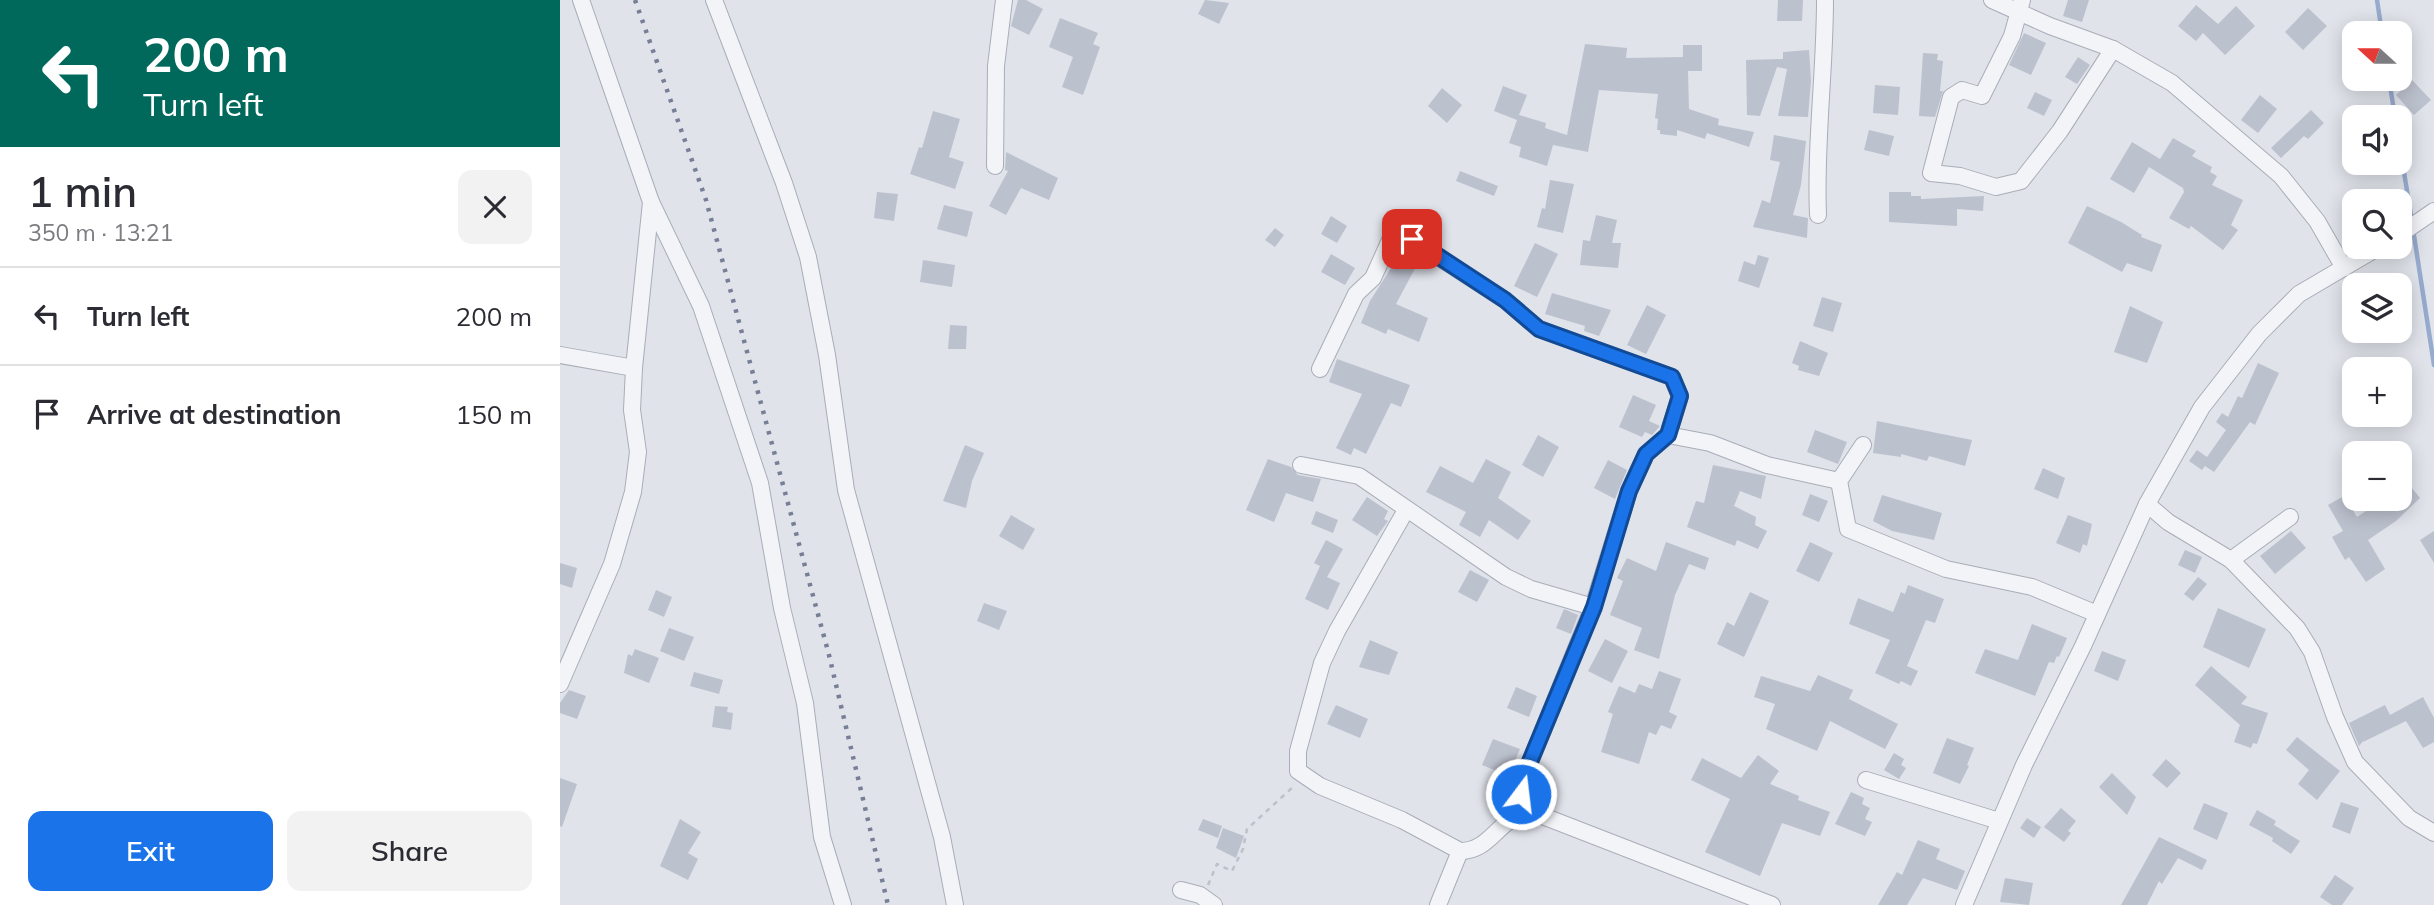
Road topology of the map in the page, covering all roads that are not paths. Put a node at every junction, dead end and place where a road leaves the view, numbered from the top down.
1 (581, 0) edge
2 (714, 0) edge
3 (1004, 0) edge
4 (1825, 0) edge
5 (1992, 0) edge
6 (2021, 5) edge
7 (2113, 49) junction
8 (995, 166) dead end
9 (651, 202) junction
10 (2434, 211) edge
11 (1818, 215) dead end
12 (2412, 226) edge
13 (2359, 259) edge
14 (2344, 268) junction
15 (560, 355) edge
16 (634, 368) junction
17 (1320, 369) dead end
18 (1668, 435) junction
19 (1863, 444) dead end
20 (1301, 464) dead end
21 (1839, 481) junction
22 (2147, 504) junction
23 (1406, 510) junction
24 (2290, 517) dead end
25 (2231, 560) junction
26 (1594, 607) junction
27 (2097, 614) junction
28 (560, 684) edge
29 (1866, 780) dead end
30 (1535, 813) junction
31 (1999, 821) junction
32 (2434, 833) edge
33 (1460, 851) junction
34 (1181, 890) dead end
35 (844, 905) edge
36 (955, 905) edge
37 (1214, 905) edge
38 (1438, 905) edge
39 (1772, 905) edge
40 (1964, 905) edge

1 - 9 street
2 - 36 street
3 - 8 street
4 - 11 street
5 - 6 street
6 - 7 street
6 - 7 street
7 - 14 street
9 - 16 street
9 - 35 street
10 - 12 street
13 - 14 street
14 - 22 street
15 - 16 street
16 - 28 street
17 - 18 street
18 - 21 street
18 - 26 street
19 - 21 street
20 - 23 street
21 - 27 street
22 - 25 street
22 - 27 street
23 - 26 street
23 - 33 street
24 - 25 street
25 - 32 street
26 - 30 street
27 - 31 street
29 - 31 street
30 - 33 street
30 - 39 street
31 - 40 street
33 - 38 street
34 - 37 street

